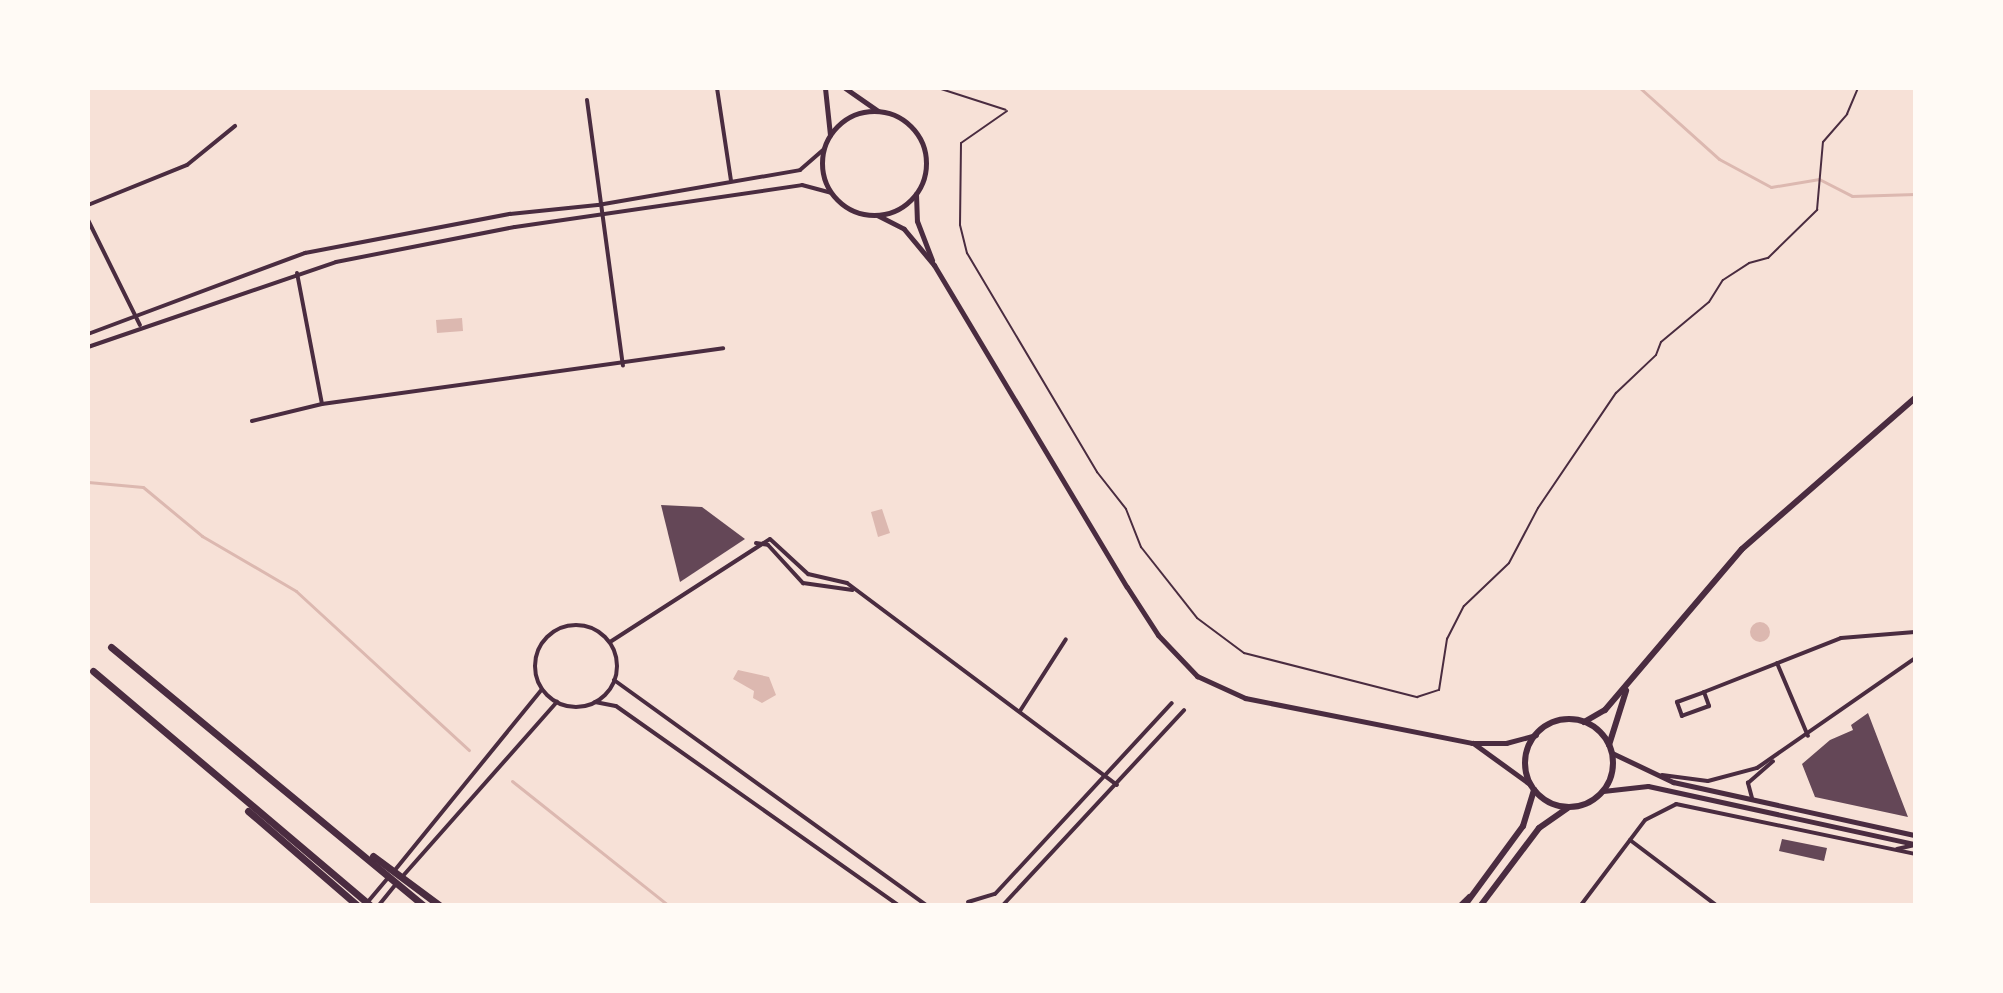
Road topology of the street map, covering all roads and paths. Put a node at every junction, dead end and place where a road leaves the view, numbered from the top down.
1 (717, 88) edge
2 (825, 88) edge
3 (845, 88) edge
4 (938, 88) edge
5 (1858, 88) edge
6 (587, 100) dead end
7 (879, 111) junction
8 (235, 126) dead end
9 (830, 135) junction
10 (824, 149) junction
11 (731, 181) junction
12 (831, 193) junction
13 (916, 194) junction
14 (88, 205) edge
15 (598, 205) junction
16 (877, 215) junction
17 (600, 217) junction
18 (88, 220) edge
19 (934, 265) junction
20 (296, 273) junction
21 (135, 314) junction
22 (140, 326) junction
23 (88, 334) edge
24 (88, 347) edge
25 (723, 348) dead end
26 (623, 366) junction
27 (1915, 398) edge
28 (322, 404) junction
29 (252, 421) dead end
30 (755, 543) junction
31 (855, 590) junction
32 (1915, 632) edge
33 (1066, 639) dead end
34 (610, 642) junction
35 (111, 647) dead end
36 (1915, 658) edge
37 (1777, 663) junction
38 (93, 671) dead end
39 (614, 680) junction
40 (1631, 681) junction
41 (542, 689) junction
42 (1704, 692) junction
43 (557, 702) junction
44 (595, 702) junction
45 (1172, 703) dead end
46 (1184, 710) dead end
47 (1020, 711) junction
48 (1584, 722) junction
49 (1536, 735) junction
50 (1808, 736) junction
51 (1472, 743) junction
52 (1609, 745) junction
53 (1612, 753) junction
54 (1781, 755) junction
55 (1634, 767) junction
56 (1105, 776) junction
57 (219, 781) junction
58 (1117, 785) junction
59 (1532, 787) junction
60 (1603, 791) junction
61 (1753, 799) junction
62 (1569, 807) junction
63 (332, 826) junction
64 (1915, 835) edge
65 (1630, 840) junction
66 (1915, 844) edge
67 (1894, 850) junction
68 (1915, 854) edge
69 (968, 902) junction
70 (357, 905) edge
71 (368, 905) edge
72 (379, 905) edge
73 (423, 905) edge
74 (439, 905) edge
75 (898, 905) edge
76 (926, 905) edge
77 (945, 905) edge
78 (974, 905) edge
79 (1003, 905) edge
80 (1463, 905) edge
81 (1481, 905) edge
82 (1581, 905) edge
83 (1716, 905) edge

1 - 11 street
2 - 9 street
3 - 7 street
4 - 5 path
6 - 15 street
7 - 9 street
7 - 13 street
8 - 14 street
9 - 10 street
10 - 11 street
10 - 12 street
11 - 15 street
12 - 16 street
12 - 17 street
13 - 16 street
13 - 19 street
15 - 17 street
15 - 21 street
16 - 19 street
17 - 20 street
17 - 26 street
18 - 21 street
19 - 51 street
20 - 22 street
20 - 28 street
21 - 22 street
21 - 23 street
22 - 24 street
25 - 26 street
26 - 28 street
27 - 40 main road
28 - 29 street
30 - 31 street
30 - 31 street
30 - 34 street
31 - 47 street
32 - 37 street
33 - 47 street
34 - 39 street
34 - 41 street
35 - 63 highway
36 - 50 street
37 - 42 street
37 - 50 street
38 - 57 highway
39 - 44 street
39 - 76 street
40 - 48 main road
40 - 52 main road
41 - 43 street
41 - 71 street
42 - 42 street
43 - 44 street
43 - 72 street
44 - 75 street
45 - 56 street
46 - 58 street
47 - 56 street
48 - 49 main road
48 - 52 main road
49 - 51 street
49 - 59 main road
50 - 54 street
51 - 59 street
52 - 53 main road
53 - 55 street
53 - 60 main road
54 - 55 street
54 - 61 street
55 - 61 street
56 - 58 street
56 - 69 street
57 - 70 highway
57 - 71 highway
58 - 79 street
59 - 62 main road
59 - 80 main road
60 - 62 main road
60 - 66 street
61 - 64 street
62 - 81 main road
63 - 73 highway
63 - 74 highway
65 - 67 street
65 - 82 street
65 - 83 street
66 - 67 street
67 - 68 street
69 - 77 street
69 - 78 street

